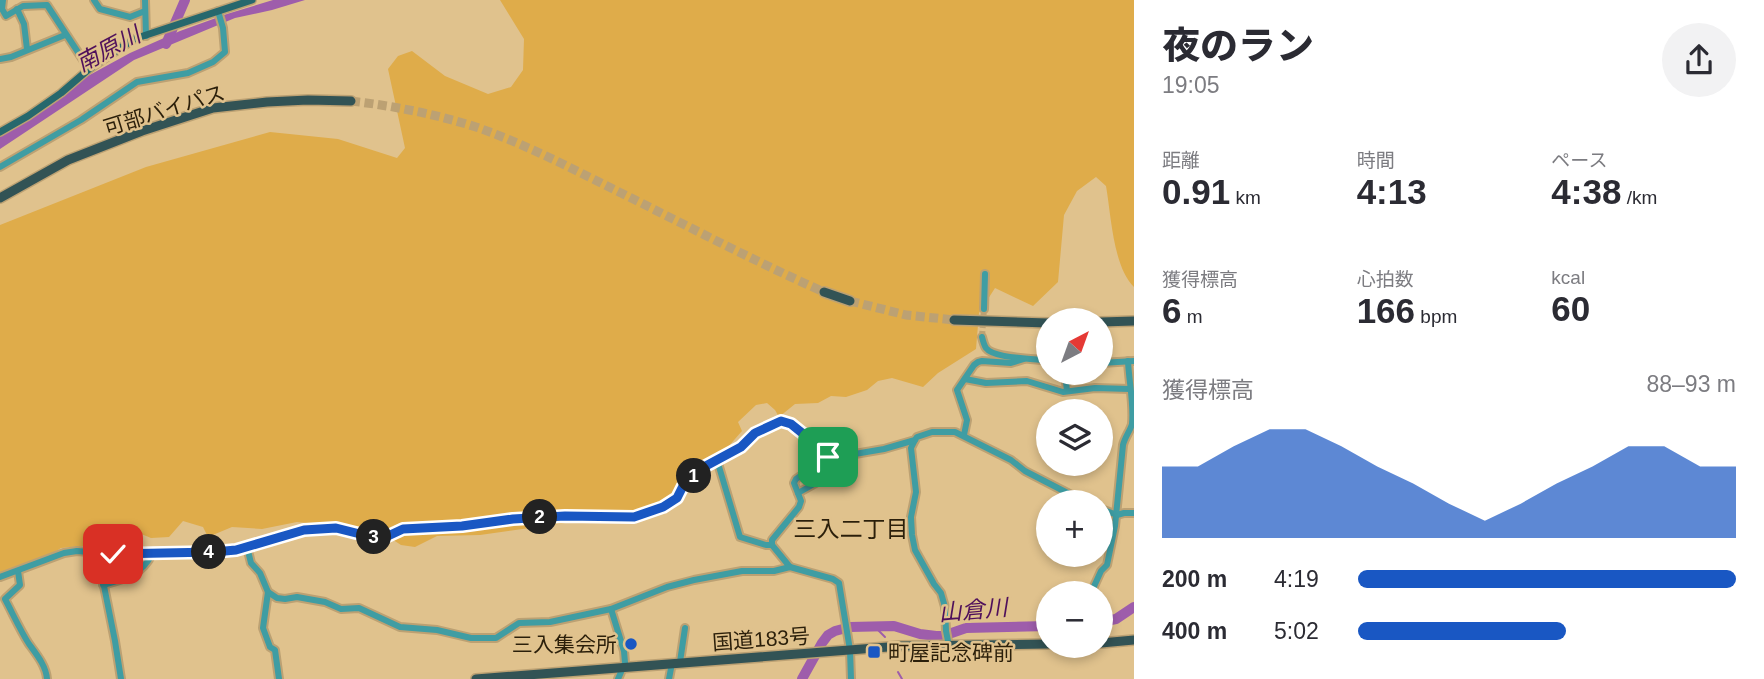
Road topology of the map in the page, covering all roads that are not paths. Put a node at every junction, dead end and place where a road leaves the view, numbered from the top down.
1 (3, 0) edge
2 (94, 0) edge
3 (145, 0) edge
4 (252, 0) edge
5 (17, 9) junction
6 (145, 11) junction
7 (218, 13) junction
8 (65, 35) junction
9 (146, 36) junction
10 (27, 49) junction
11 (0, 59) edge
12 (89, 69) junction
13 (351, 101) tunnel mouth
14 (0, 132) edge
15 (0, 167) edge
16 (0, 198) edge
17 (985, 274) dead end
18 (824, 292) tunnel mouth
19 (850, 301) tunnel mouth
20 (984, 309) tunnel mouth
21 (954, 320) tunnel mouth
22 (1134, 321) edge
23 (1113, 322) edge
24 (1036, 323) edge
25 (982, 337) dead end
26 (1024, 359) junction
27 (1036, 360) edge
28 (1131, 361) edge
29 (1113, 362) edge
30 (965, 379) junction
31 (1132, 379) edge
32 (1066, 385) edge
33 (1130, 389) junction
34 (1067, 391) junction
35 (964, 435) junction
36 (915, 440) junction
37 (830, 453) junction
38 (849, 455) junction
39 (717, 460) junction
40 (1059, 490) edge
41 (797, 493) junction
42 (1134, 513) edge
43 (1113, 514) edge
44 (1117, 515) junction
45 (772, 545) junction
46 (247, 547) junction
47 (106, 554) junction
48 (152, 554) junction
49 (790, 568) junction
50 (18, 571) junction
51 (0, 577) edge
52 (1096, 581) edge
53 (103, 585) junction
54 (268, 592) junction
55 (611, 609) junction
56 (685, 628) dead end
57 (947, 638) junction
58 (1134, 640) edge
59 (1113, 642) edge
60 (1036, 644) edge
61 (849, 650) junction
62 (676, 662) junction
63 (622, 667) junction
64 (47, 679) edge
65 (121, 679) edge
66 (278, 679) edge
67 (476, 679) edge
68 (618, 679) edge
69 (669, 679) edge
70 (851, 679) edge

1 - 5 street
2 - 6 street
3 - 6 street
4 - 7 main road
5 - 8 street
5 - 10 street
6 - 9 street
7 - 9 main road
7 - 15 street
8 - 10 street
8 - 12 street
9 - 12 main road
10 - 11 street
12 - 14 main road
13 - 16 highway, 可部バイパス
17 - 20 street
18 - 19 highway
21 - 24 highway
22 - 23 highway
25 - 26 street
26 - 27 street
26 - 30 street
28 - 29 street
28 - 31 street
30 - 34 street
30 - 35 street
31 - 33 street
32 - 34 street
33 - 34 street
33 - 44 street
35 - 36 street
35 - 40 street
36 - 38 street
36 - 57 street
37 - 38 street
37 - 39 street
37 - 41 street
38 - 41 street
39 - 45 street
39 - 46 street
41 - 45 street
42 - 44 street
43 - 44 street
44 - 52 street
45 - 49 street
46 - 48 street
46 - 54 street
47 - 48 street
47 - 50 street
47 - 53 street
48 - 53 street
49 - 55 street
49 - 61 street
50 - 51 street
50 - 64 street
53 - 65 street
54 - 55 street
54 - 66 street
55 - 63 street
56 - 62 street
57 - 60 highway, 国道183号
57 - 61 highway, 国道183号
58 - 59 highway
61 - 62 highway, 国道183号
61 - 70 street
62 - 63 highway, 国道183号
62 - 69 street
63 - 67 highway, 国道183号
63 - 68 street

